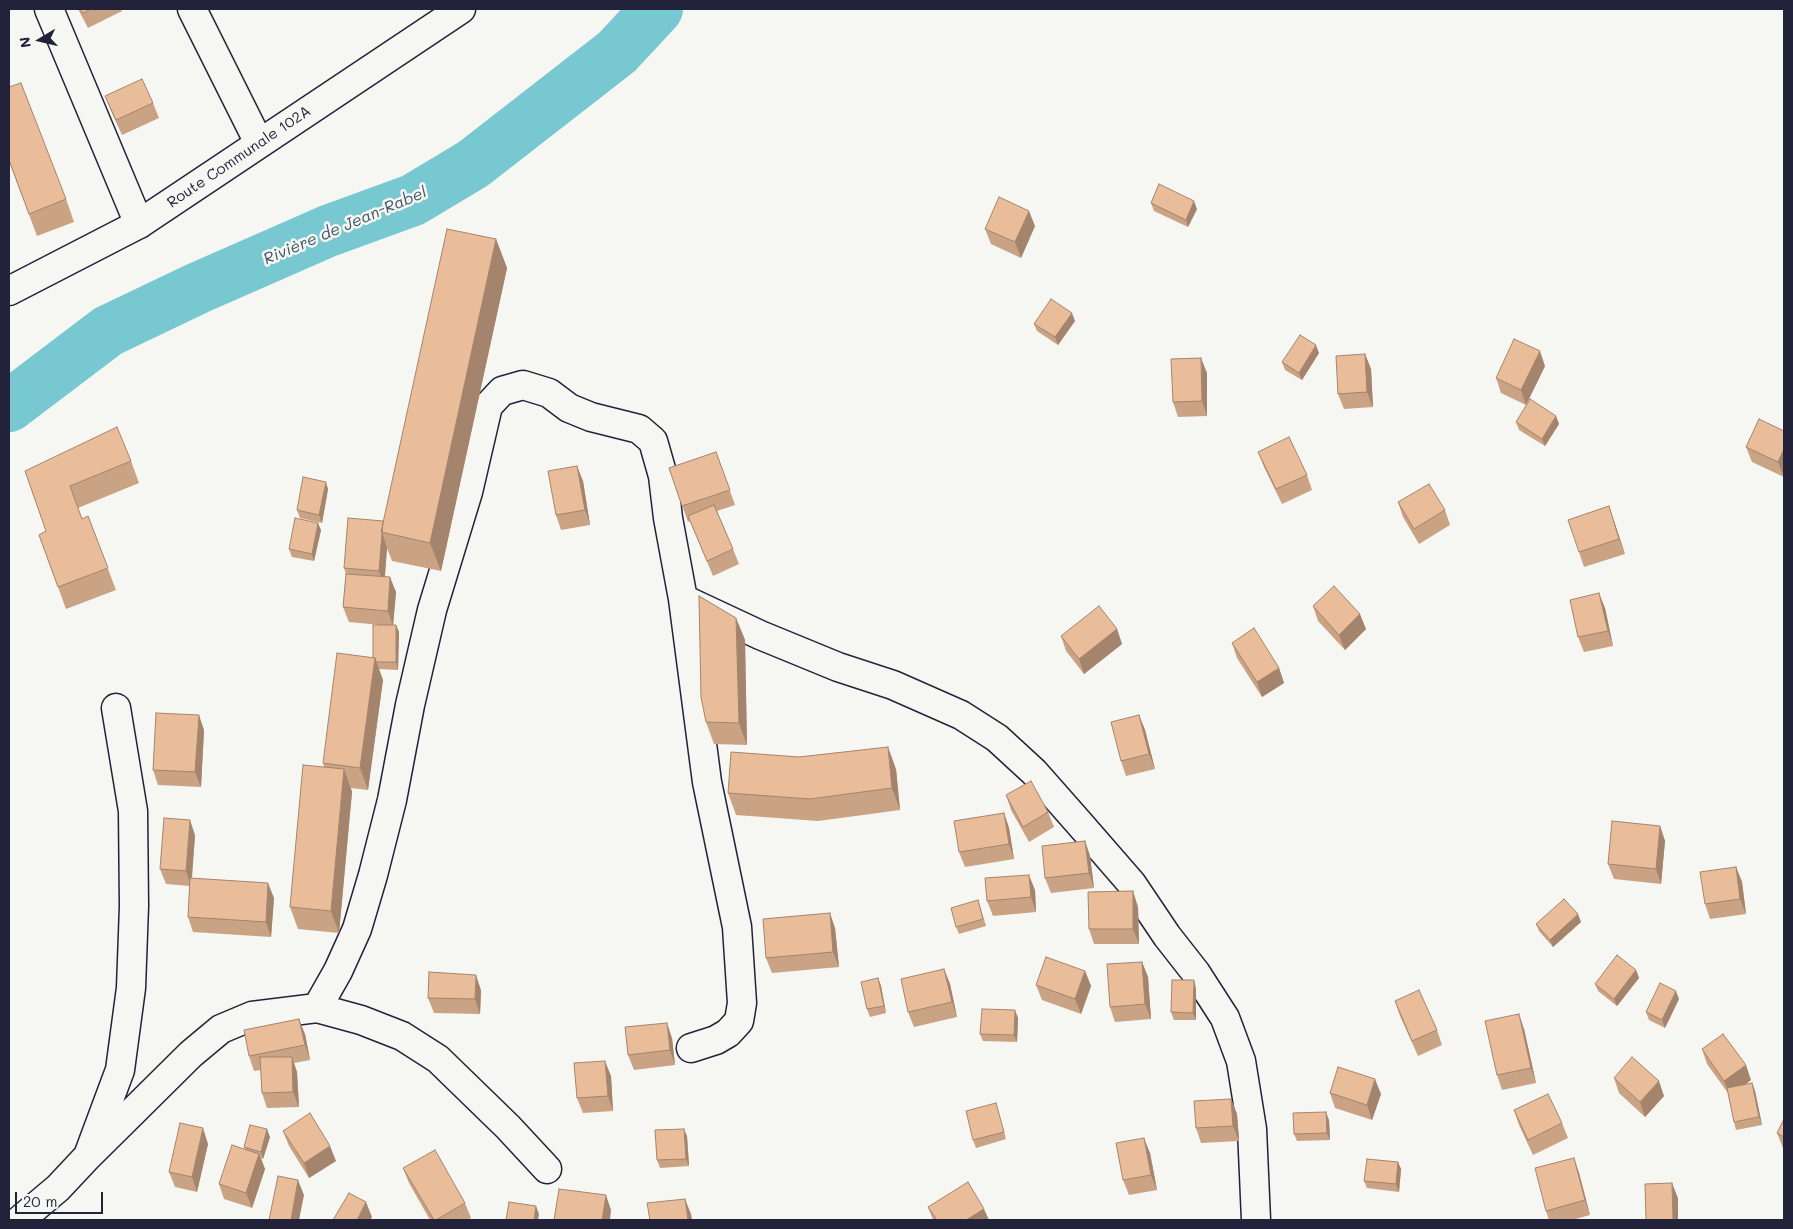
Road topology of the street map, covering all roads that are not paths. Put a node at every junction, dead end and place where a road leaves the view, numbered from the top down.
1 (49, 9) edge
2 (192, 9) edge
3 (461, 9) edge
4 (259, 143) junction
5 (139, 224) junction
6 (9, 292) edge
7 (683, 599) junction
8 (116, 708) dead end
9 (317, 1008) junction
10 (691, 1048) dead end
11 (88, 1156) junction
12 (547, 1169) dead end
13 (20, 1220) edge
14 (1256, 1220) edge

1 - 5 street
2 - 4 street
3 - 4 street, Route Communale 102A
4 - 5 street, Route Communale 102A
5 - 6 street, Route Communale 102A
7 - 9 street
7 - 10 street
7 - 14 street
8 - 11 street
9 - 11 street
9 - 12 street
11 - 13 street

